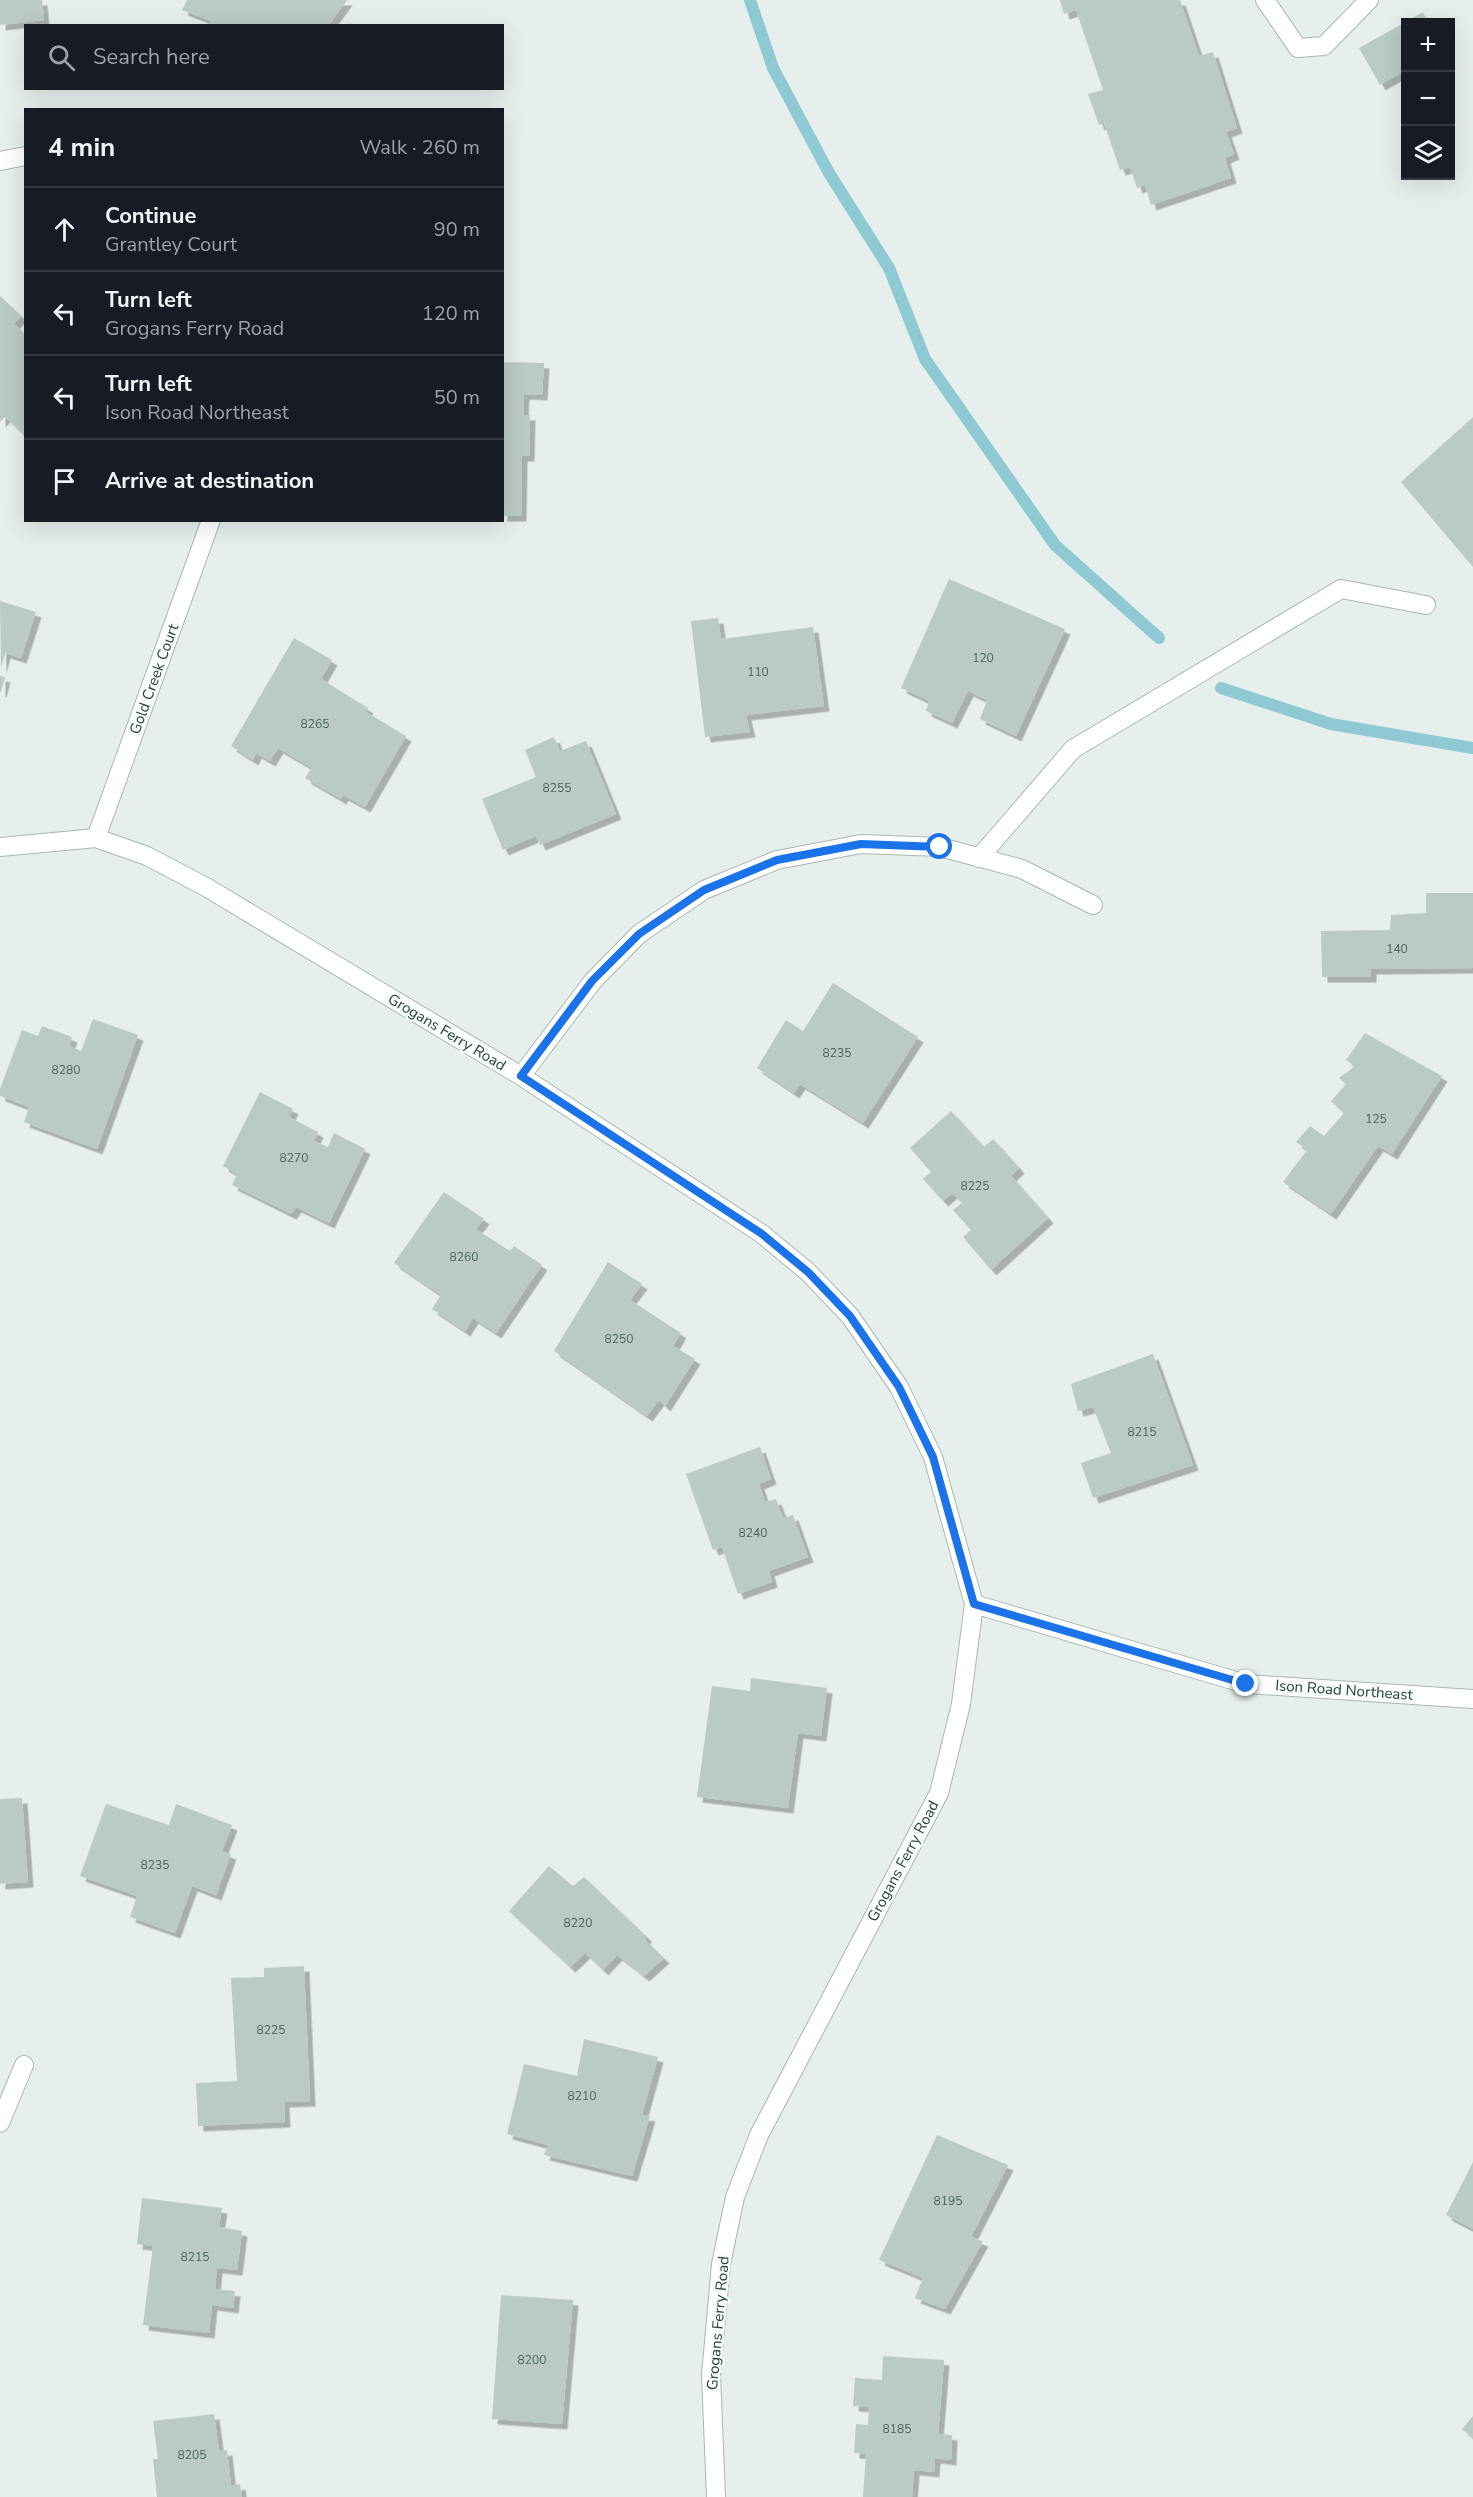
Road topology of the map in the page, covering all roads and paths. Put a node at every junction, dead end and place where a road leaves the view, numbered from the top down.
1 (1265, 0) edge
2 (1369, 0) edge
3 (24, 156) edge
4 (0, 160) edge
5 (210, 522) edge
6 (1426, 605) dead end
7 (96, 838) junction
8 (0, 847) edge
9 (979, 858) junction
10 (1093, 905) dead end
11 (521, 1076) junction
12 (974, 1604) junction
13 (1473, 1699) edge
14 (24, 2065) dead end
15 (0, 2123) edge
16 (716, 2497) edge

1 - 2 street
3 - 4 street
5 - 7 street, Gold Creek Court
6 - 9 street
7 - 8 street, Grogans Ferry Road
7 - 11 street, Grogans Ferry Road
9 - 10 street
9 - 11 street
11 - 12 street, Grogans Ferry Road
12 - 13 street, Ison Road Northeast
12 - 16 street, Grogans Ferry Road
14 - 15 street

